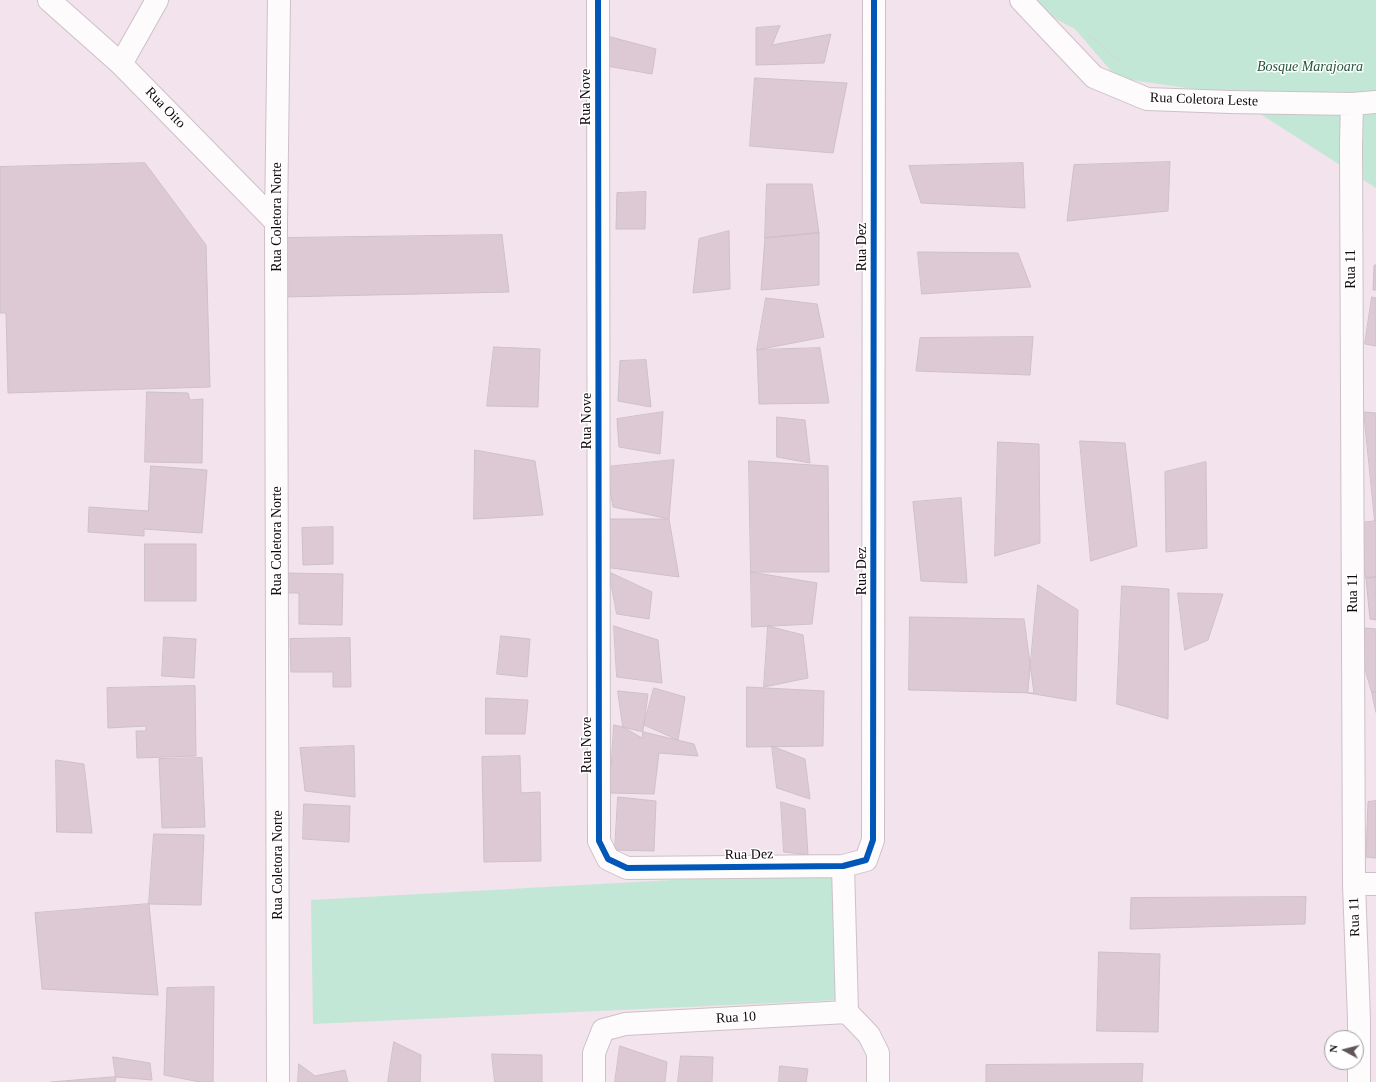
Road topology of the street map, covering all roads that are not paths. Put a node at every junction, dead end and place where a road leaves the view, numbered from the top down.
1 (49, 0) edge
2 (157, 0) edge
3 (279, 0) edge
4 (598, 0) edge
5 (874, 0) edge
6 (1021, 0) edge
7 (122, 64) junction
8 (1376, 102) edge
9 (1352, 104) junction
10 (276, 222) junction
11 (599, 841) joint
12 (844, 866) junction
13 (1354, 884) junction
14 (1376, 884) edge
15 (847, 1012) junction
16 (1367, 1019) edge
17 (278, 1082) edge
18 (594, 1082) edge
19 (878, 1082) edge
20 (1359, 1082) edge

1 - 7 street, Rua Oito
2 - 7 street
3 - 10 street, Rua Coletora Norte
4 - 11 street, Rua Nove
5 - 12 street, Rua Dez
6 - 9 street, Rua Coletora Leste
7 - 10 street, Rua Oito
8 - 9 street, Rua Coletora Leste
9 - 13 street, Rua 11
10 - 17 street, Rua Coletora Norte
11 - 12 street, Rua Dez
12 - 15 street
13 - 14 street
13 - 16 street, Rua 11
15 - 18 street, Rua 10
15 - 19 street
16 - 20 street, Rua 11

